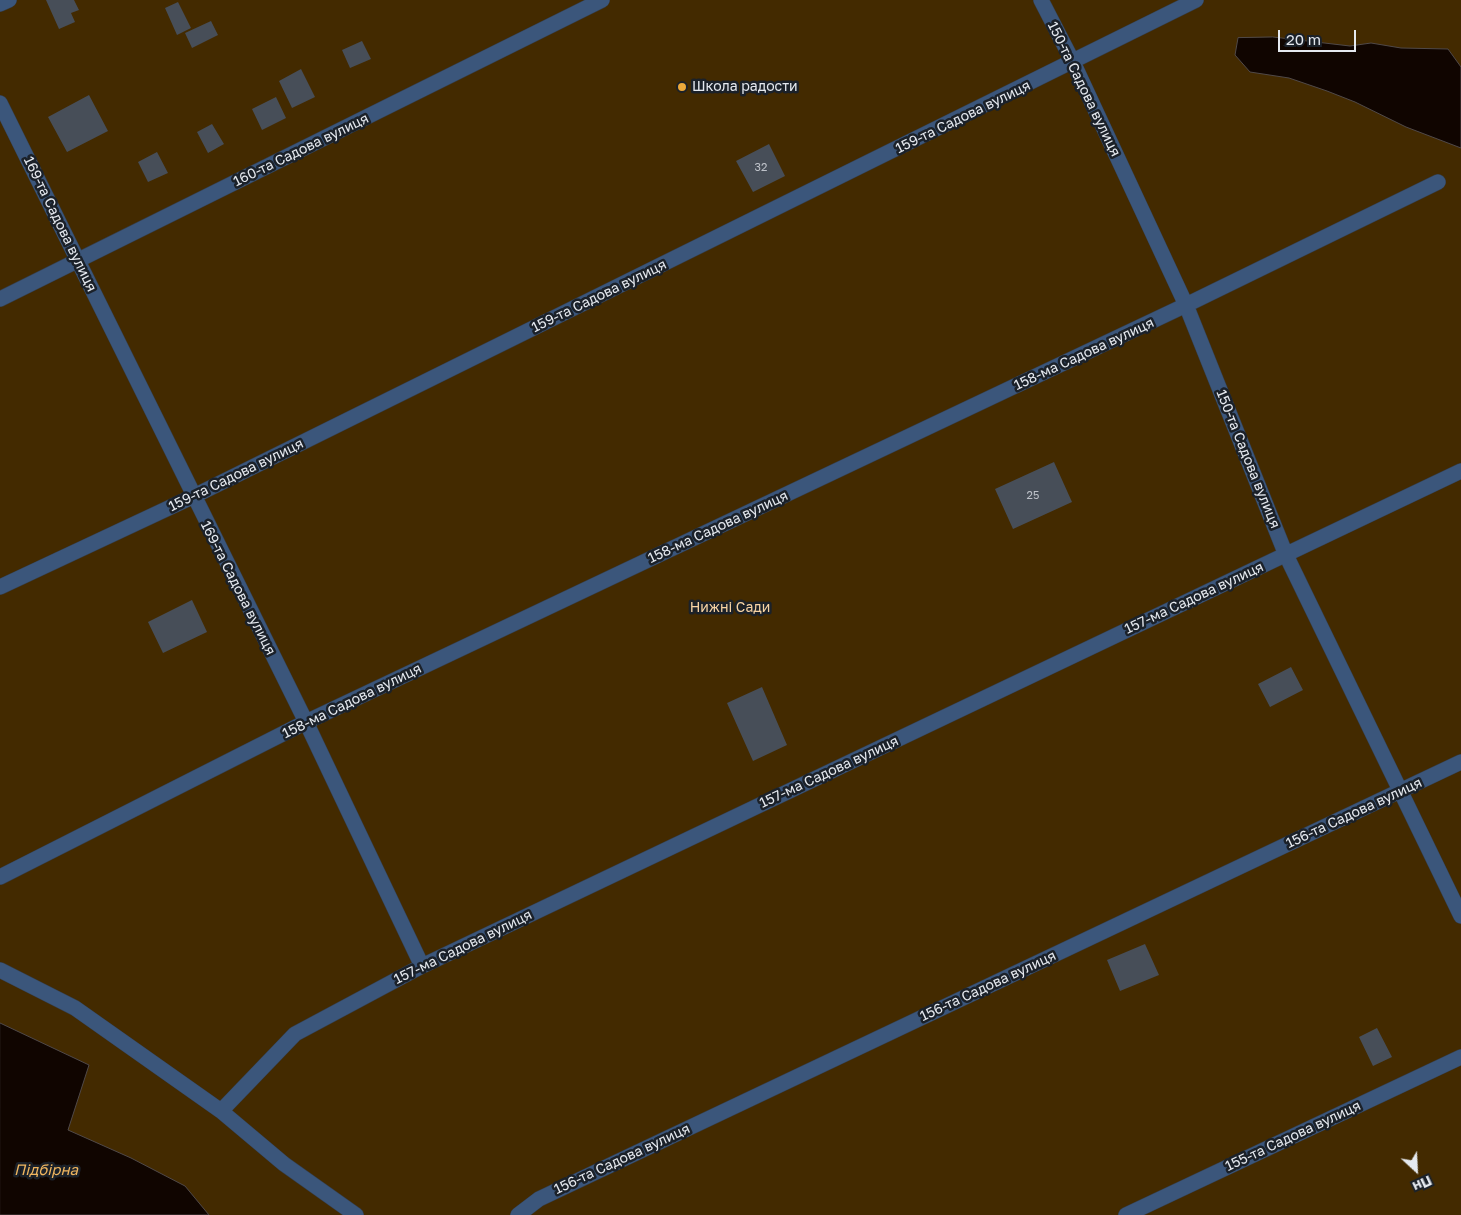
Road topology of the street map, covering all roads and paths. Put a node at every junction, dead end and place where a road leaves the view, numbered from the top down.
1 (9, 0) edge
2 (602, 0) edge
3 (1041, 0) edge
4 (1196, 0) edge
5 (0, 4) edge
6 (1073, 62) junction
7 (0, 103) edge
8 (1438, 182) dead end
9 (78, 260) junction
10 (0, 299) edge
11 (1186, 305) junction
12 (1461, 471) edge
13 (192, 496) junction
14 (1286, 555) junction
15 (0, 587) edge
16 (306, 722) junction
17 (1461, 762) edge
18 (1400, 791) junction
19 (0, 878) edge
20 (1461, 916) edge
21 (422, 966) junction
22 (0, 970) edge
23 (1461, 1058) edge
24 (221, 1111) junction
25 (356, 1215) edge
26 (518, 1215) edge
27 (1126, 1215) edge

1 - 5 street
2 - 9 street, 160-та Садова вулиця
3 - 6 street, 150-та Садова вулиця
4 - 6 street, 159-та Садова вулиця
6 - 11 street, 150-та Садова вулиця
6 - 13 street, 159-та Садова вулиця
7 - 9 street, 169-та Садова вулиця
8 - 11 street, 158-ма Садова вулиця
9 - 10 street, 160-та Садова вулиця
9 - 13 street, 169-та Садова вулиця
11 - 14 street, 150-та Садова вулиця
11 - 16 street, 158-ма Садова вулиця
12 - 14 street, 157-ма Садова вулиця
13 - 15 street, 159-та Садова вулиця
13 - 16 street, 169-та Садова вулиця
14 - 18 street, 150-та Садова вулиця
14 - 21 street, 157-ма Садова вулиця
16 - 19 street, 158-ма Садова вулиця
16 - 21 street, 169-та Садова вулиця
17 - 18 street, 156-та Садова вулиця
18 - 20 street, 150-та Садова вулиця
18 - 26 street, 156-та Садова вулиця
21 - 24 street, 157-ма Садова вулиця
22 - 24 street
23 - 27 street, 155-та Садова вулиця
24 - 25 street

